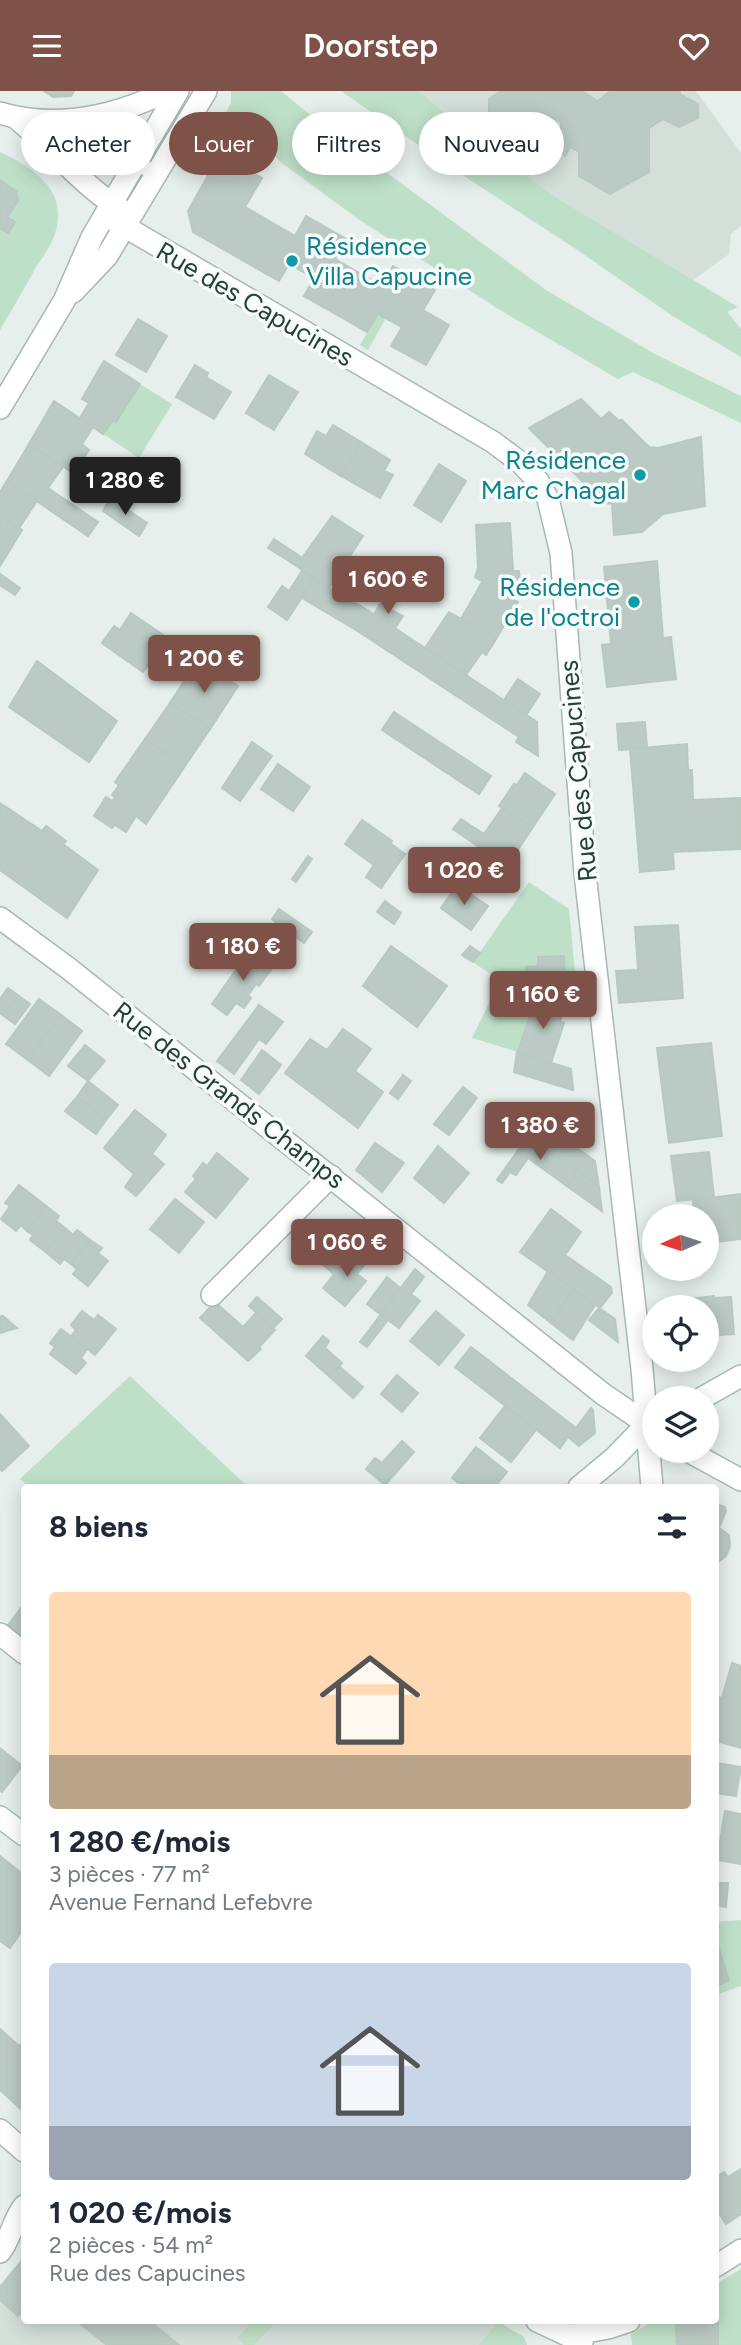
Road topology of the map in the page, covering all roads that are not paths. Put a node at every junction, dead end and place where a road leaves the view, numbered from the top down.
1 (167, 91) edge
2 (178, 91) edge
3 (206, 91) edge
4 (16, 121) edge
5 (155, 130) edge
6 (155, 171) edge
7 (158, 172) junction
8 (128, 175) edge
9 (108, 209) junction
10 (128, 222) junction
11 (64, 300) junction
12 (0, 408) edge
13 (0, 918) edge
14 (331, 1176) junction
15 (212, 1294) dead end
16 (741, 1375) edge
17 (647, 1386) edge
18 (719, 1388) edge
19 (642, 1419) edge
20 (642, 1434) edge
21 (652, 1463) edge
22 (710, 1463) edge
23 (741, 1480) edge
24 (583, 1484) edge
25 (652, 1484) edge
26 (0, 1635) edge
27 (21, 1651) edge
28 (0, 1817) edge
29 (21, 1833) edge
30 (0, 2130) edge
31 (21, 2148) edge
32 (21, 2211) edge
33 (741, 2251) edge
34 (0, 2252) edge
35 (719, 2264) edge
36 (544, 2324) edge
37 (620, 2324) edge
38 (574, 2337) edge

1 - 4 street
2 - 5 street
3 - 7 street
4 - 9 street, Rue des Capucines
6 - 7 lane
7 - 10 street
8 - 9 street
9 - 10 street, Rue des Capucines
9 - 11 street
10 - 11 street
10 - 17 street, Rue des Capucines
11 - 12 street
13 - 14 street, Rue des Grands Champs
14 - 15 street
14 - 19 street, Rue des Grands Champs
16 - 18 street
20 - 24 street
21 - 25 street, Rue des Capucines
22 - 23 street
26 - 27 street
28 - 29 street
30 - 31 street
32 - 34 street
33 - 35 street
36 - 38 street
37 - 38 street

